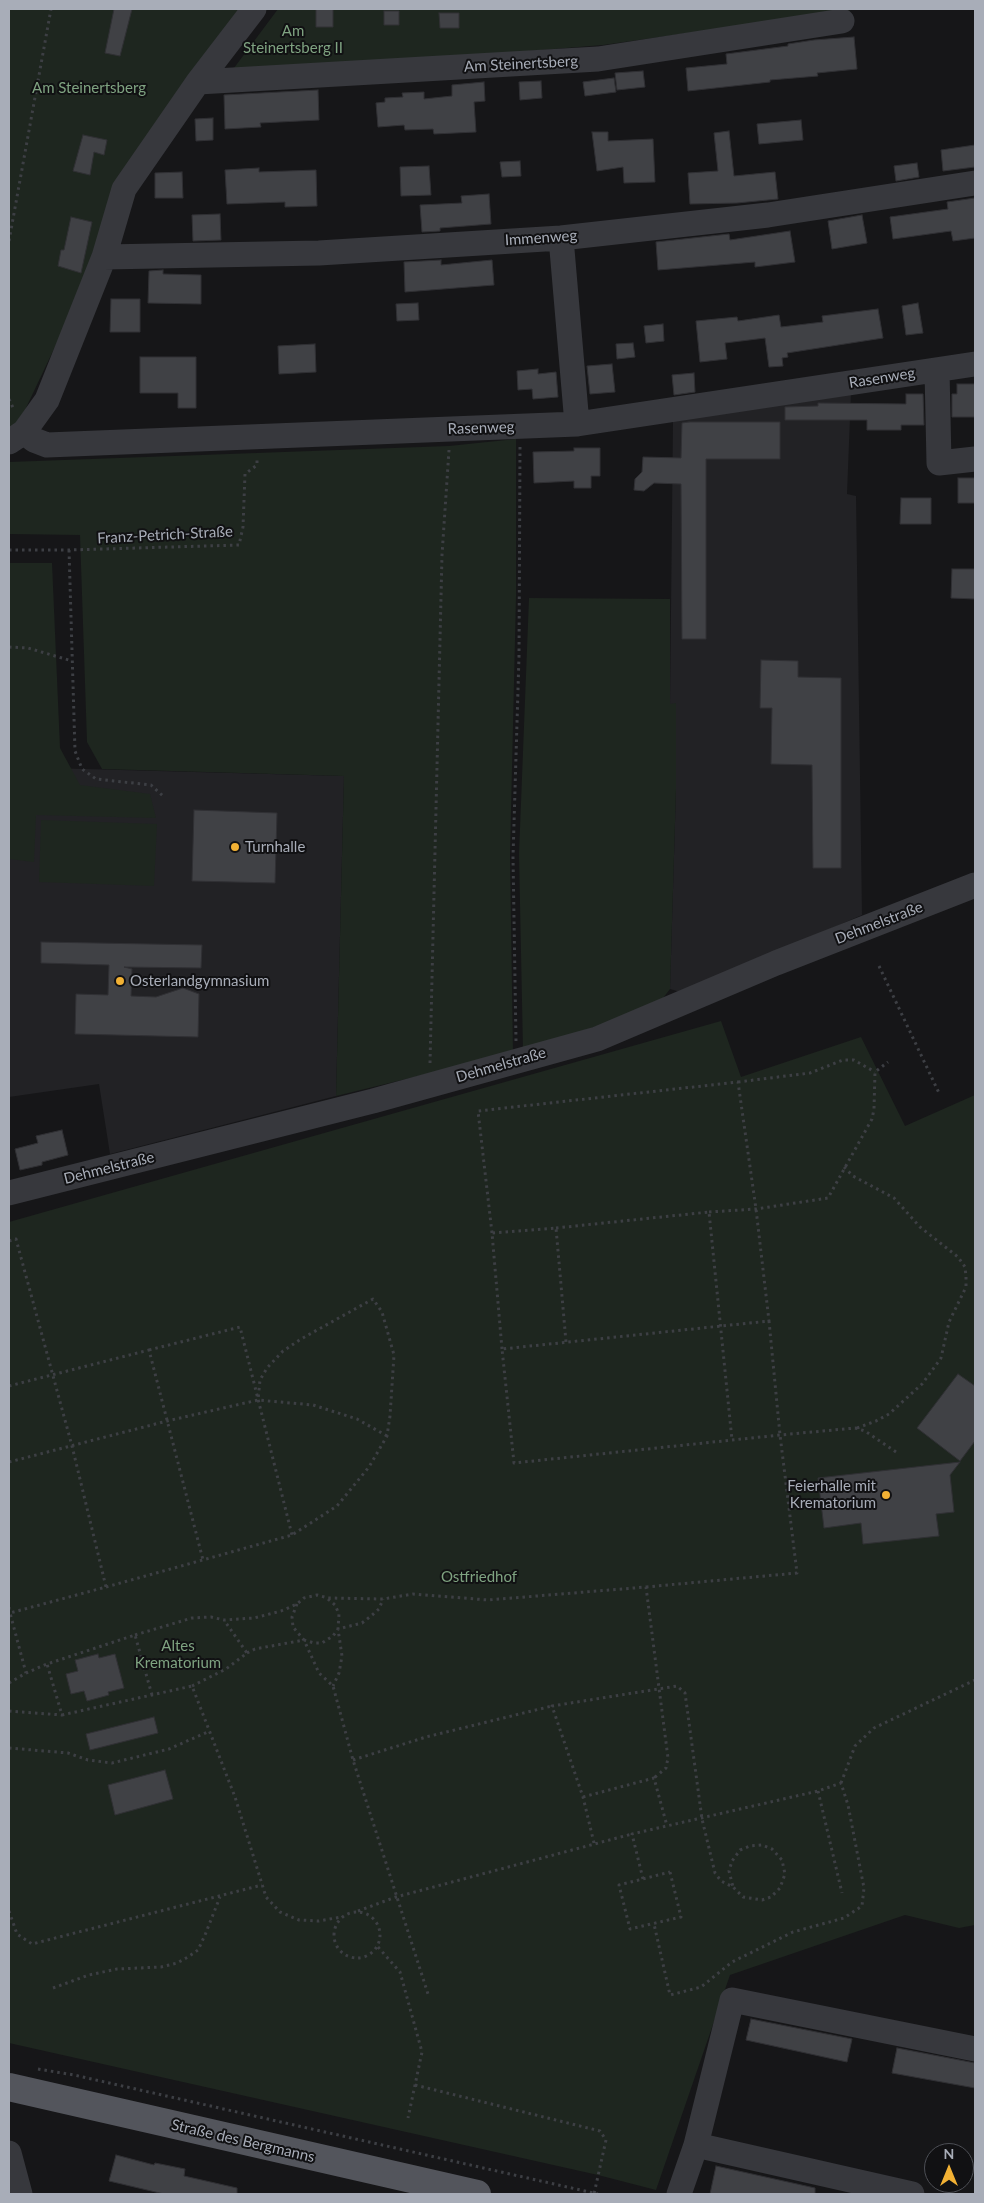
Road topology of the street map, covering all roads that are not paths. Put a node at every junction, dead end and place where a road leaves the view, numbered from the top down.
1 (254, 9) edge
2 (842, 21) dead end
3 (198, 82) junction
4 (975, 183) edge
5 (562, 238) junction
6 (104, 257) junction
7 (975, 364) edge
8 (937, 370) junction
9 (577, 424) junction
10 (17, 437) edge
11 (975, 459) edge
12 (975, 885) edge
13 (9, 1193) edge
14 (975, 2049) edge
15 (9, 2087) edge
16 (696, 2145) junction
17 (9, 2153) edge
18 (20, 2194) edge
19 (477, 2194) edge
20 (679, 2194) edge
21 (912, 2194) edge

1 - 3 street
2 - 3 street, Am Steinertsberg
3 - 6 street
4 - 5 street, Immenweg
5 - 6 street, Immenweg
5 - 9 street
6 - 10 street
7 - 8 street, Rasenweg
8 - 9 street, Rasenweg
8 - 11 street, Rasenweg
9 - 10 street, Rasenweg
12 - 13 street, Dehmelstraße
14 - 16 street
15 - 19 main road, Straße des Bergmanns
16 - 20 street
16 - 21 street
17 - 18 street

